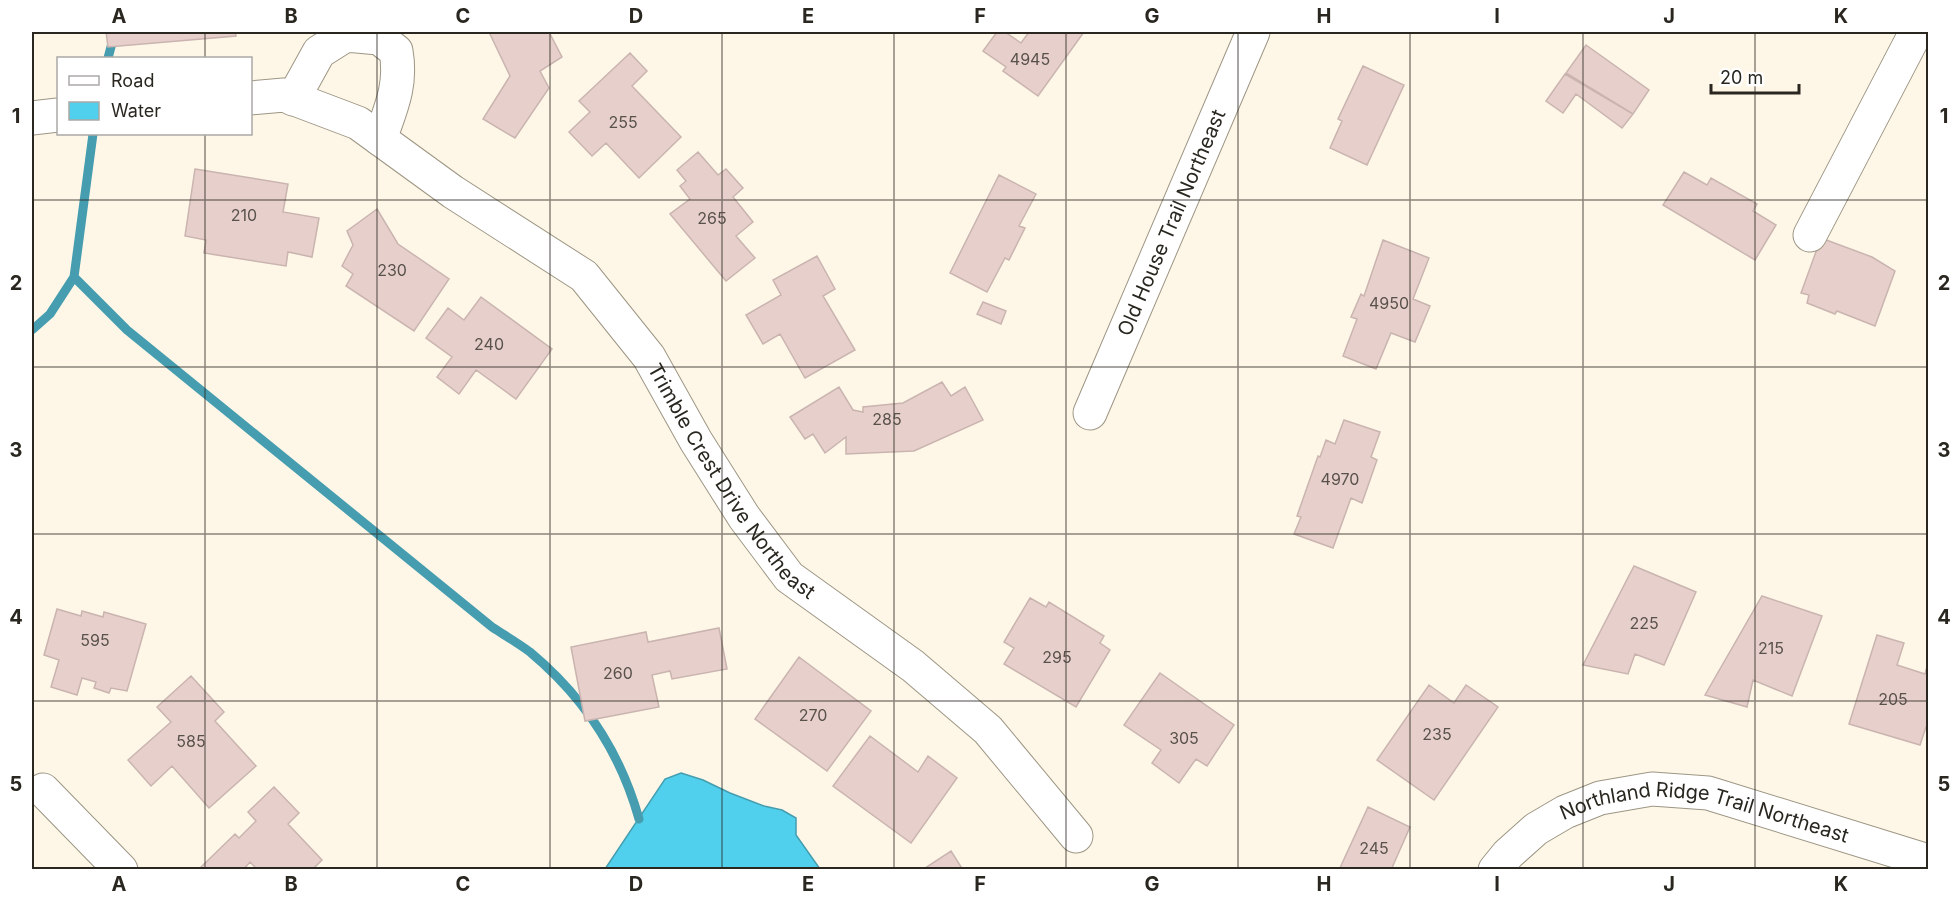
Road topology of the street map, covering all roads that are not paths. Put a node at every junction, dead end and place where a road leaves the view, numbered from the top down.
1 (1253, 32) edge
2 (1916, 32) edge
3 (252, 98) edge
4 (293, 99) junction
5 (57, 115) edge
6 (32, 118) edge
7 (380, 139) junction
8 (1810, 235) dead end
9 (1090, 413) dead end
10 (43, 790) dead end
11 (1076, 836) dead end
12 (1929, 861) edge
13 (121, 870) edge
14 (1495, 870) edge

1 - 9 street, Old House Trail Northeast
2 - 8 street
3 - 4 street, Trimble Crest Drive Northeast
4 - 7 street, Trimble Crest Drive Northeast
4 - 7 street
5 - 6 street
7 - 11 street, Trimble Crest Drive Northeast
10 - 13 street
12 - 14 street, Northland Ridge Trail Northeast

